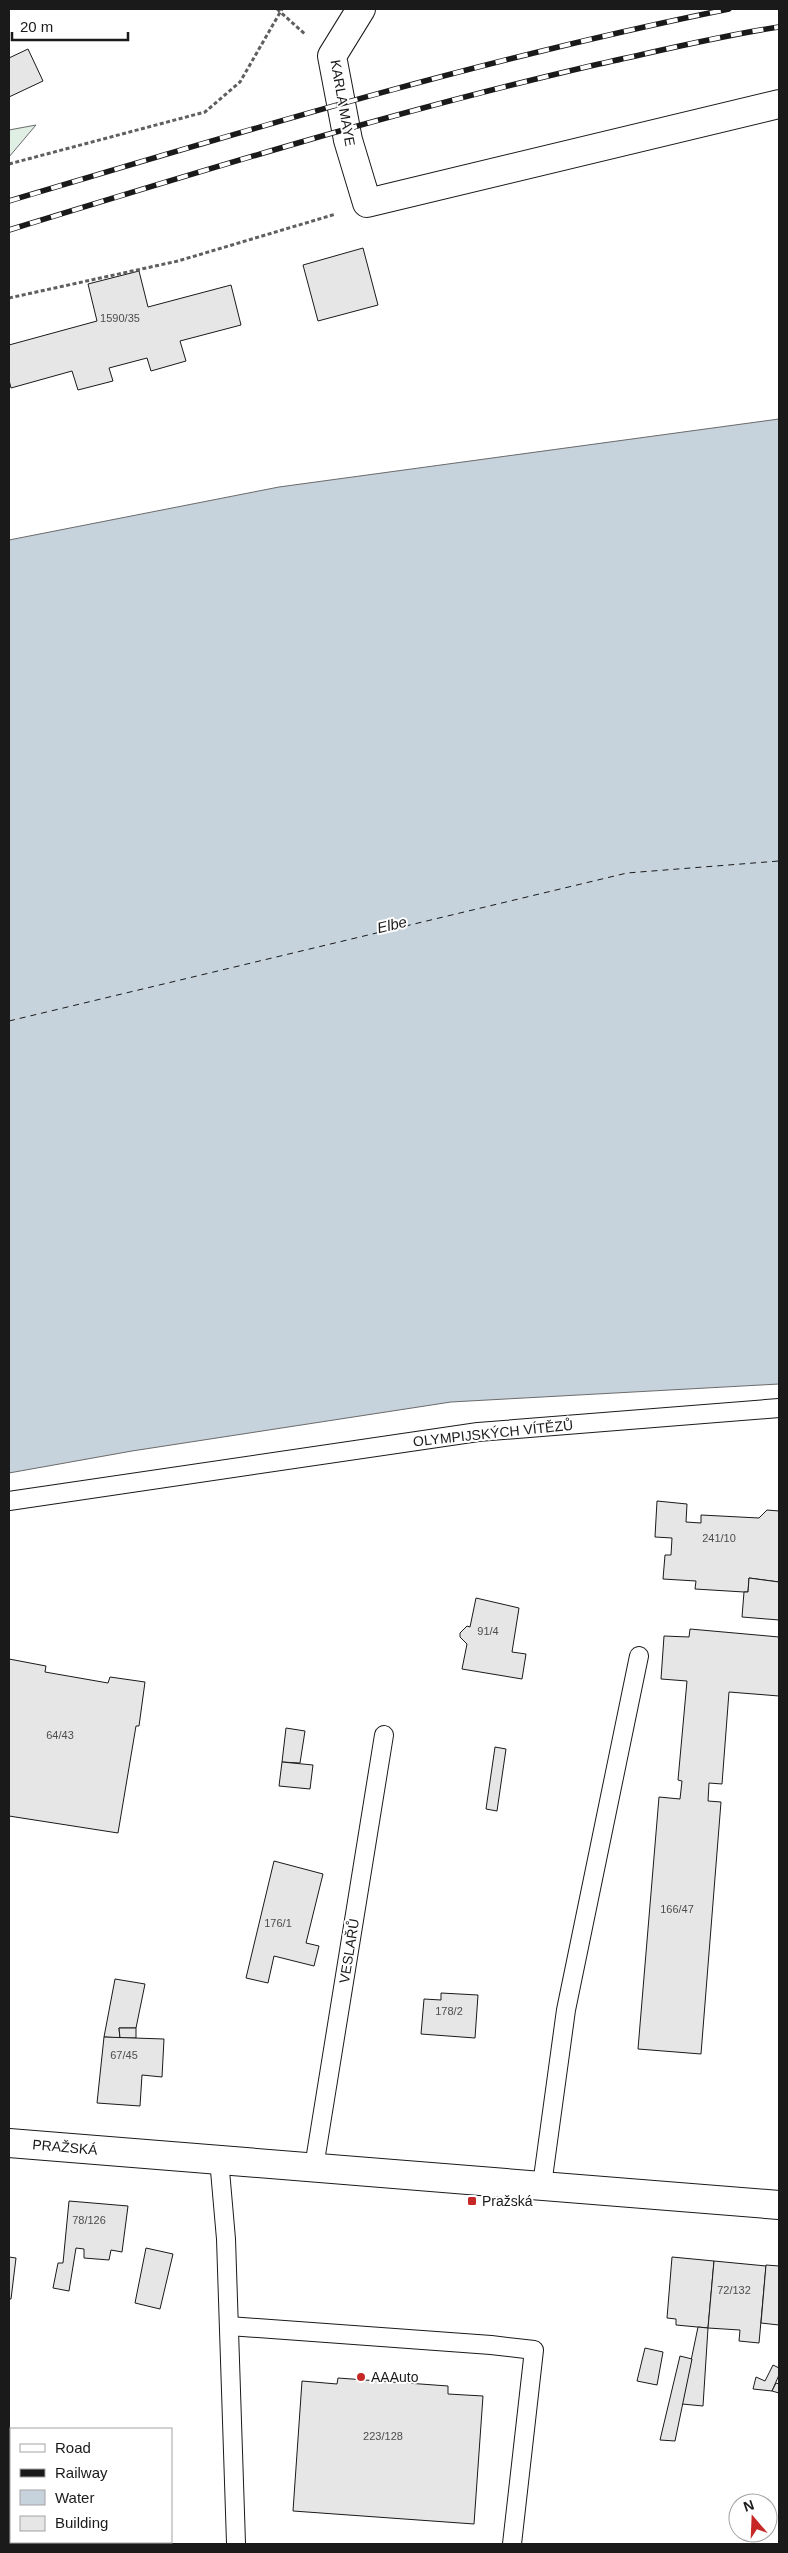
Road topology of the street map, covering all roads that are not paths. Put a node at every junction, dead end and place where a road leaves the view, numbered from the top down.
1 (361, 9) edge
2 (779, 104) edge
3 (779, 1408) edge
4 (9, 1501) edge
5 (639, 1656) dead end
6 (384, 1735) dead end
7 (9, 2142) edge
8 (219, 2159) junction
9 (314, 2167) junction
10 (542, 2185) junction
11 (779, 2205) edge
12 (229, 2326) junction
13 (236, 2543) dead end
14 (512, 2544) edge

1 - 2 main road, KARLA MAYE
3 - 4 lane, OLYMPIJSKÝCH VÍTĚZŮ
5 - 10 lane
6 - 9 lane, VESLAŘŮ
7 - 8 main road, PRAŽSKÁ
8 - 9 main road, PRAŽSKÁ
8 - 12 lane
9 - 10 main road, PRAŽSKÁ
10 - 11 main road, PRAŽSKÁ
12 - 13 lane
12 - 14 lane

